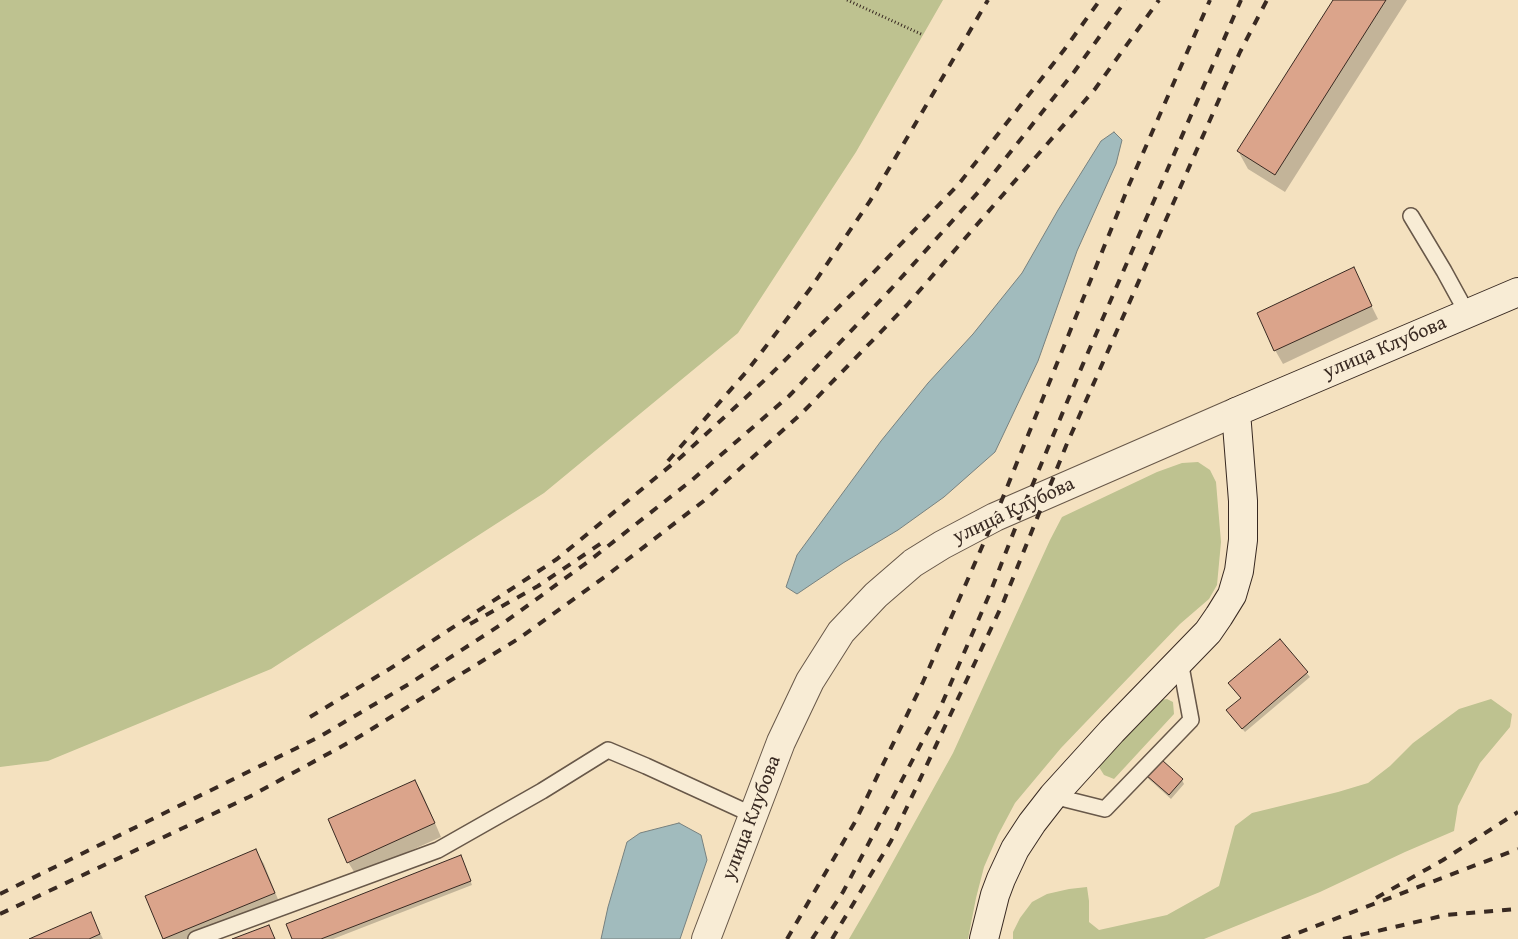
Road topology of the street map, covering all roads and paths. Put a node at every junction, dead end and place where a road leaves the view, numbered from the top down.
1 (847, 0) edge
2 (923, 35) dead end
3 (1411, 216) dead end
4 (1518, 292) edge
5 (1467, 313) junction
6 (1236, 412) junction
7 (1180, 661) junction
8 (1053, 796) junction
9 (753, 815) junction
10 (196, 939) edge
11 (706, 939) edge
12 (984, 939) edge

1 - 2 path
3 - 5 lane
4 - 5 main road, улица Клубова
5 - 6 main road, улица Клубова
6 - 7 main road
6 - 9 main road, улица Клубова
7 - 8 main road
7 - 8 lane
8 - 12 main road
9 - 10 lane
9 - 11 main road, улица Клубова

